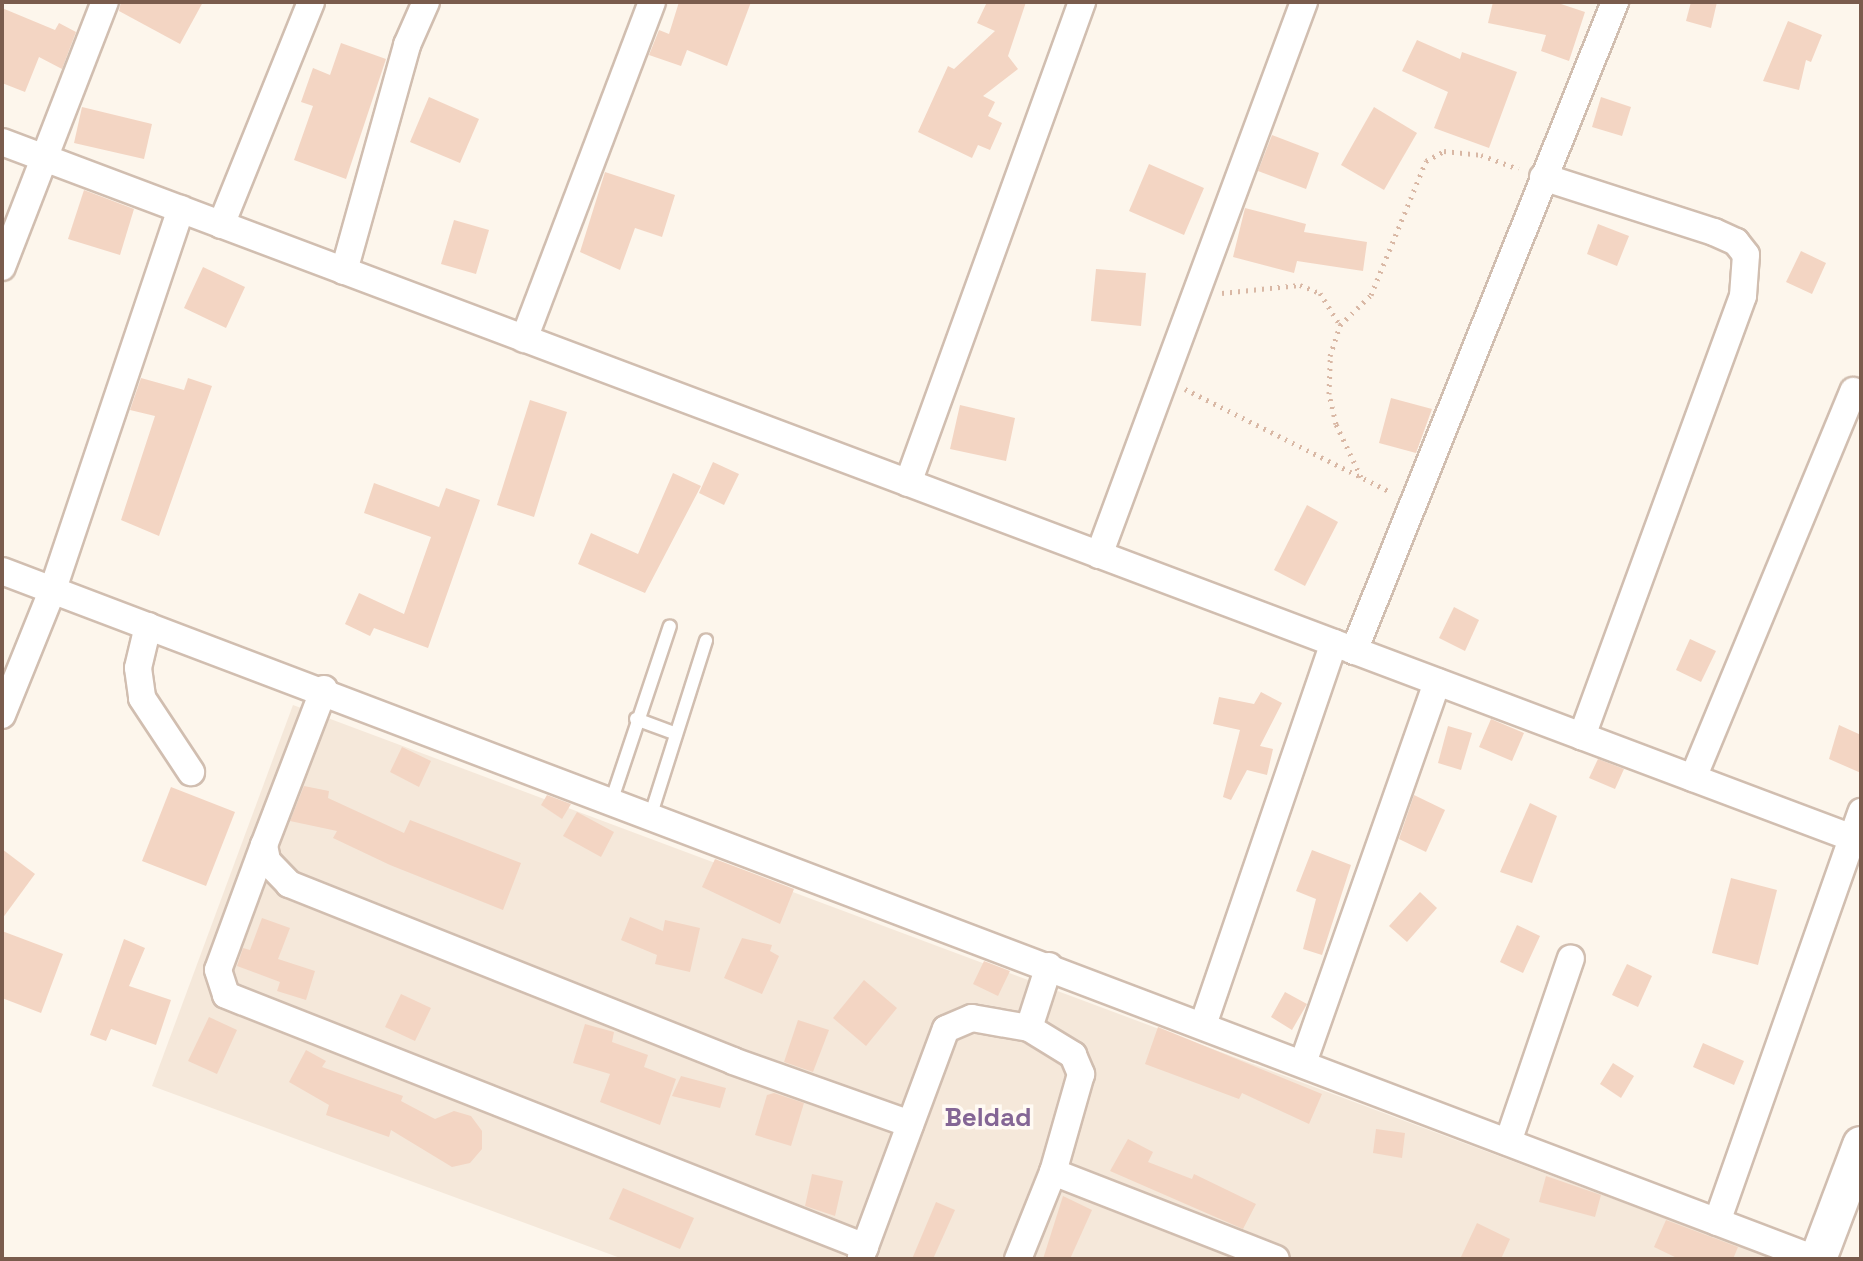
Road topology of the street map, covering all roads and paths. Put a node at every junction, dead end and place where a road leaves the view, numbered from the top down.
1 (105, 2) edge
2 (311, 2) edge
3 (426, 2) edge
4 (652, 2) edge
5 (1082, 2) edge
6 (1304, 2) edge
7 (1615, 2) edge
8 (2, 142) edge
9 (47, 159) junction
10 (1543, 177) junction
11 (181, 209) junction
12 (221, 225) junction
13 (2, 267) edge
14 (344, 271) junction
15 (1193, 297) junction
16 (1340, 325) junction
17 (524, 339) junction
18 (1163, 379) junction
19 (1853, 391) dead end
20 (1361, 477) junction
21 (908, 483) junction
22 (1413, 503) junction
23 (1099, 555) junction
24 (2, 571) edge
25 (53, 589) junction
26 (148, 626) junction
27 (670, 626) dead end
28 (706, 641) dead end
29 (1344, 647) junction
30 (1437, 682) junction
31 (324, 689) junction
32 (2, 715) edge
33 (636, 719) junction
34 (674, 733) junction
35 (1582, 736) junction
36 (191, 772) dead end
37 (1693, 778) junction
38 (612, 799) junction
39 (1861, 812) edge
40 (651, 814) junction
41 (1856, 839) edge
42 (264, 845) junction
43 (1571, 958) dead end
44 (1049, 966) junction
45 (1203, 1025) junction
46 (1029, 1028) junction
47 (1303, 1063) junction
48 (910, 1124) junction
49 (1508, 1142) junction
50 (1861, 1145) edge
51 (1053, 1172) junction
52 (1717, 1222) junction
53 (863, 1252) edge
54 (1018, 1259) edge
55 (1276, 1259) edge
56 (1817, 1259) edge

1 - 9 street
2 - 12 street
3 - 14 street
4 - 17 street
5 - 21 street
6 - 15 street
7 - 10 street
8 - 9 street
9 - 11 street
9 - 13 street
10 - 16 path
10 - 22 street
10 - 35 street
11 - 12 street
11 - 25 street
12 - 14 street
14 - 17 street
15 - 16 path
15 - 18 street
16 - 20 path
17 - 21 street
18 - 20 path
18 - 23 street
19 - 37 street
20 - 22 path
21 - 23 street
22 - 29 street
23 - 29 street
24 - 25 street
25 - 26 street
25 - 32 street
26 - 31 street
26 - 36 street
27 - 33 lane
28 - 34 lane
29 - 30 street
29 - 45 street
30 - 35 street
30 - 47 street
31 - 38 street
31 - 42 street
33 - 34 lane
33 - 38 lane
34 - 40 lane
35 - 37 street
37 - 41 street
38 - 40 street
39 - 41 street
40 - 44 street
41 - 52 street
42 - 48 street
42 - 53 street
43 - 49 street
44 - 45 street
44 - 46 street
45 - 47 street
46 - 48 street
46 - 51 street
47 - 49 street
48 - 53 street
49 - 52 street
50 - 56 main road
51 - 54 street
51 - 55 street
52 - 56 street

